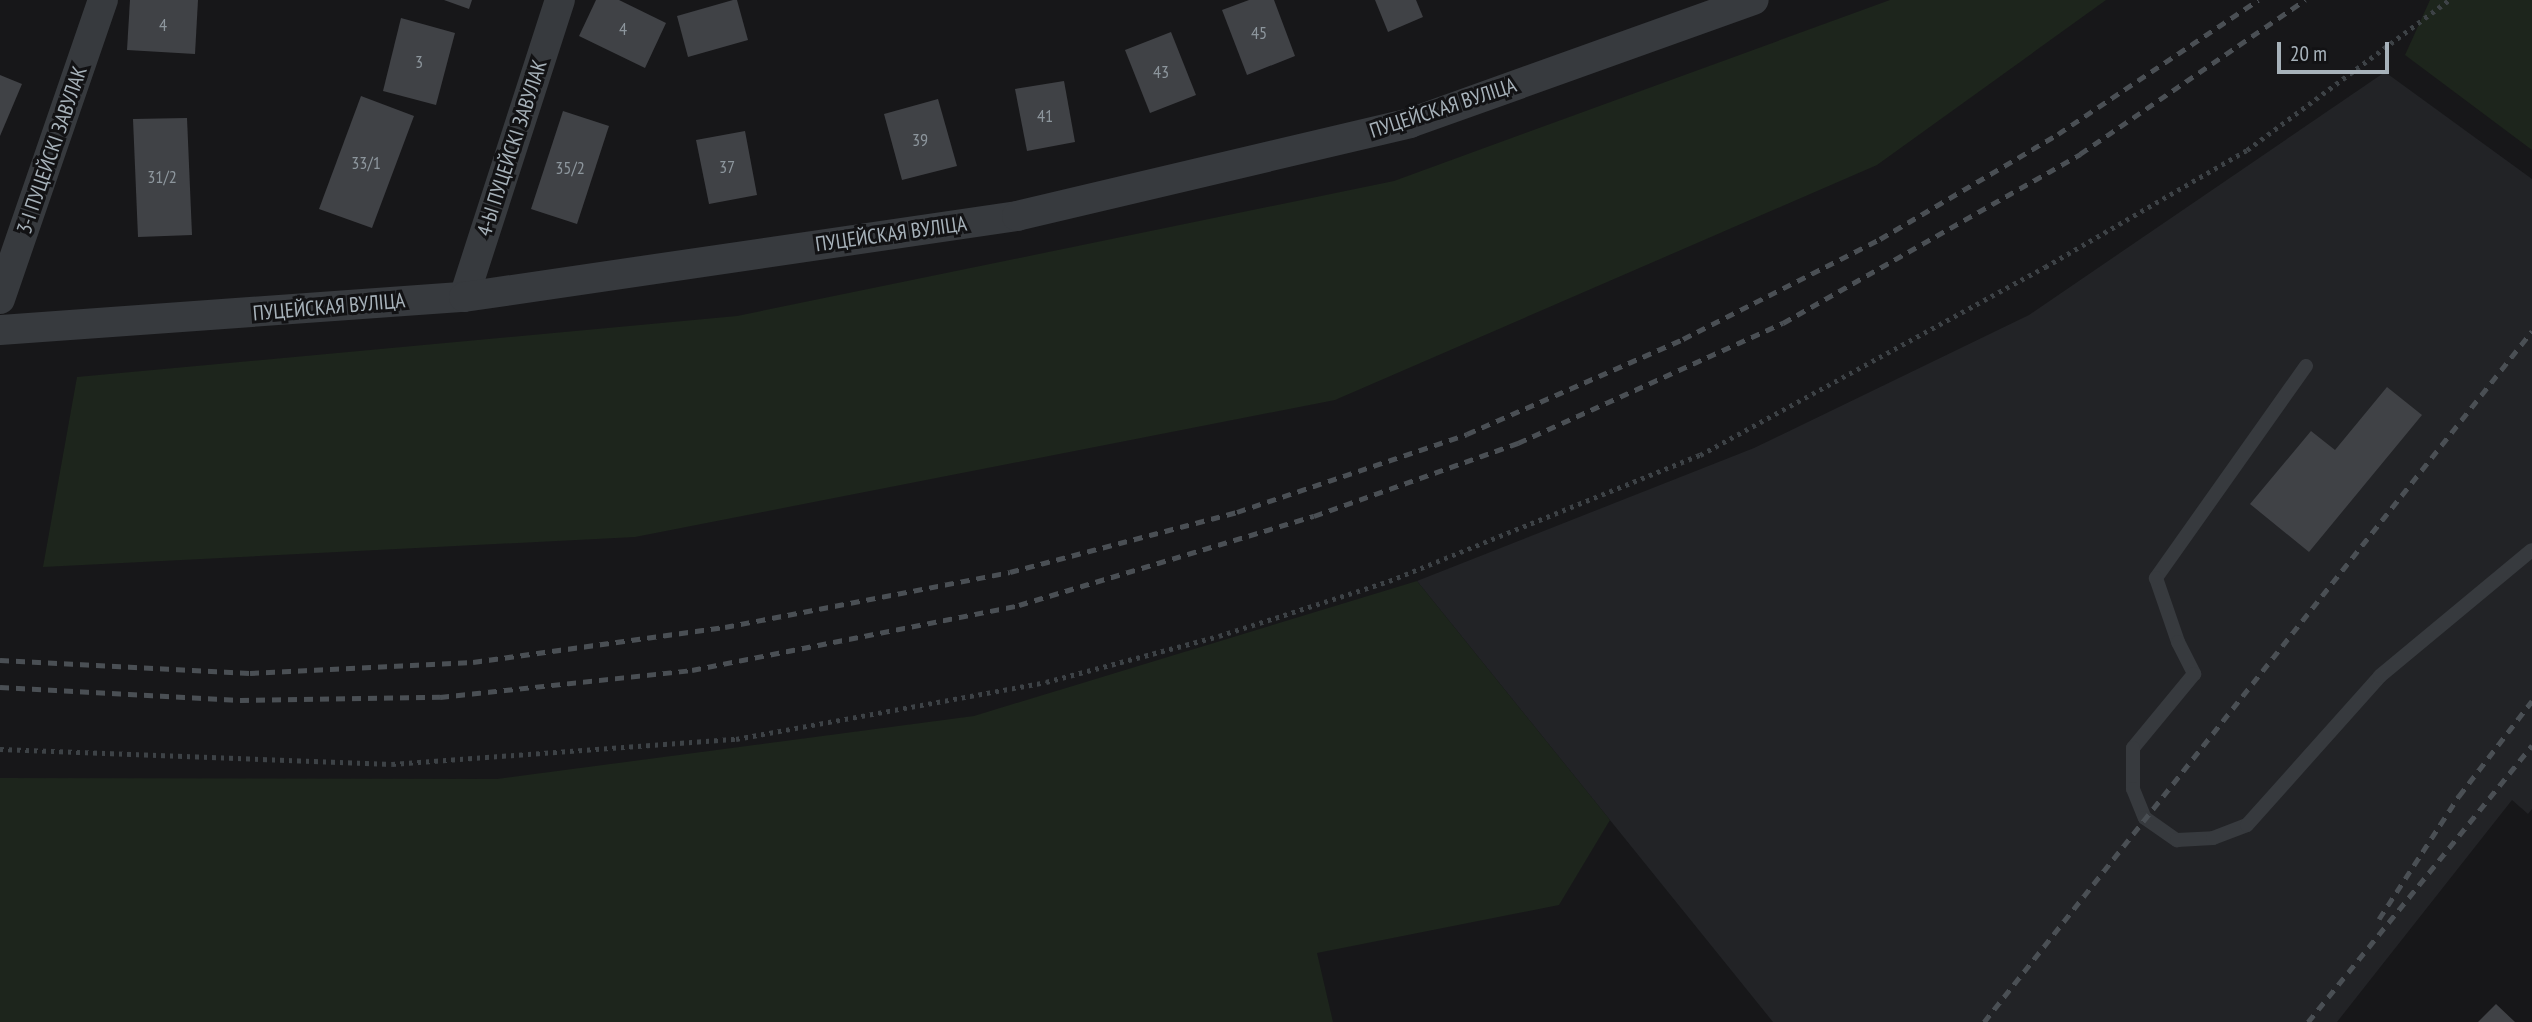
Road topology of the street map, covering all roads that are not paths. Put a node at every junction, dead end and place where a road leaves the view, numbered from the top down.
1 (103, 0) edge
2 (560, 0) edge
3 (1754, 0) edge
4 (464, 297) junction
5 (0, 299) edge
6 (0, 330) edge
7 (2306, 366) dead end
8 (2532, 550) edge

1 - 5 street, 3-І ПУЦЕЙСКІ ЗАВУЛАК
2 - 4 street, 4-Ы ПУЦЕЙСКІ ЗАВУЛАК
3 - 4 street, ПУЦЕЙСКАЯ ВУЛІЦА
4 - 6 street, ПУЦЕЙСКАЯ ВУЛІЦА
7 - 8 lane

